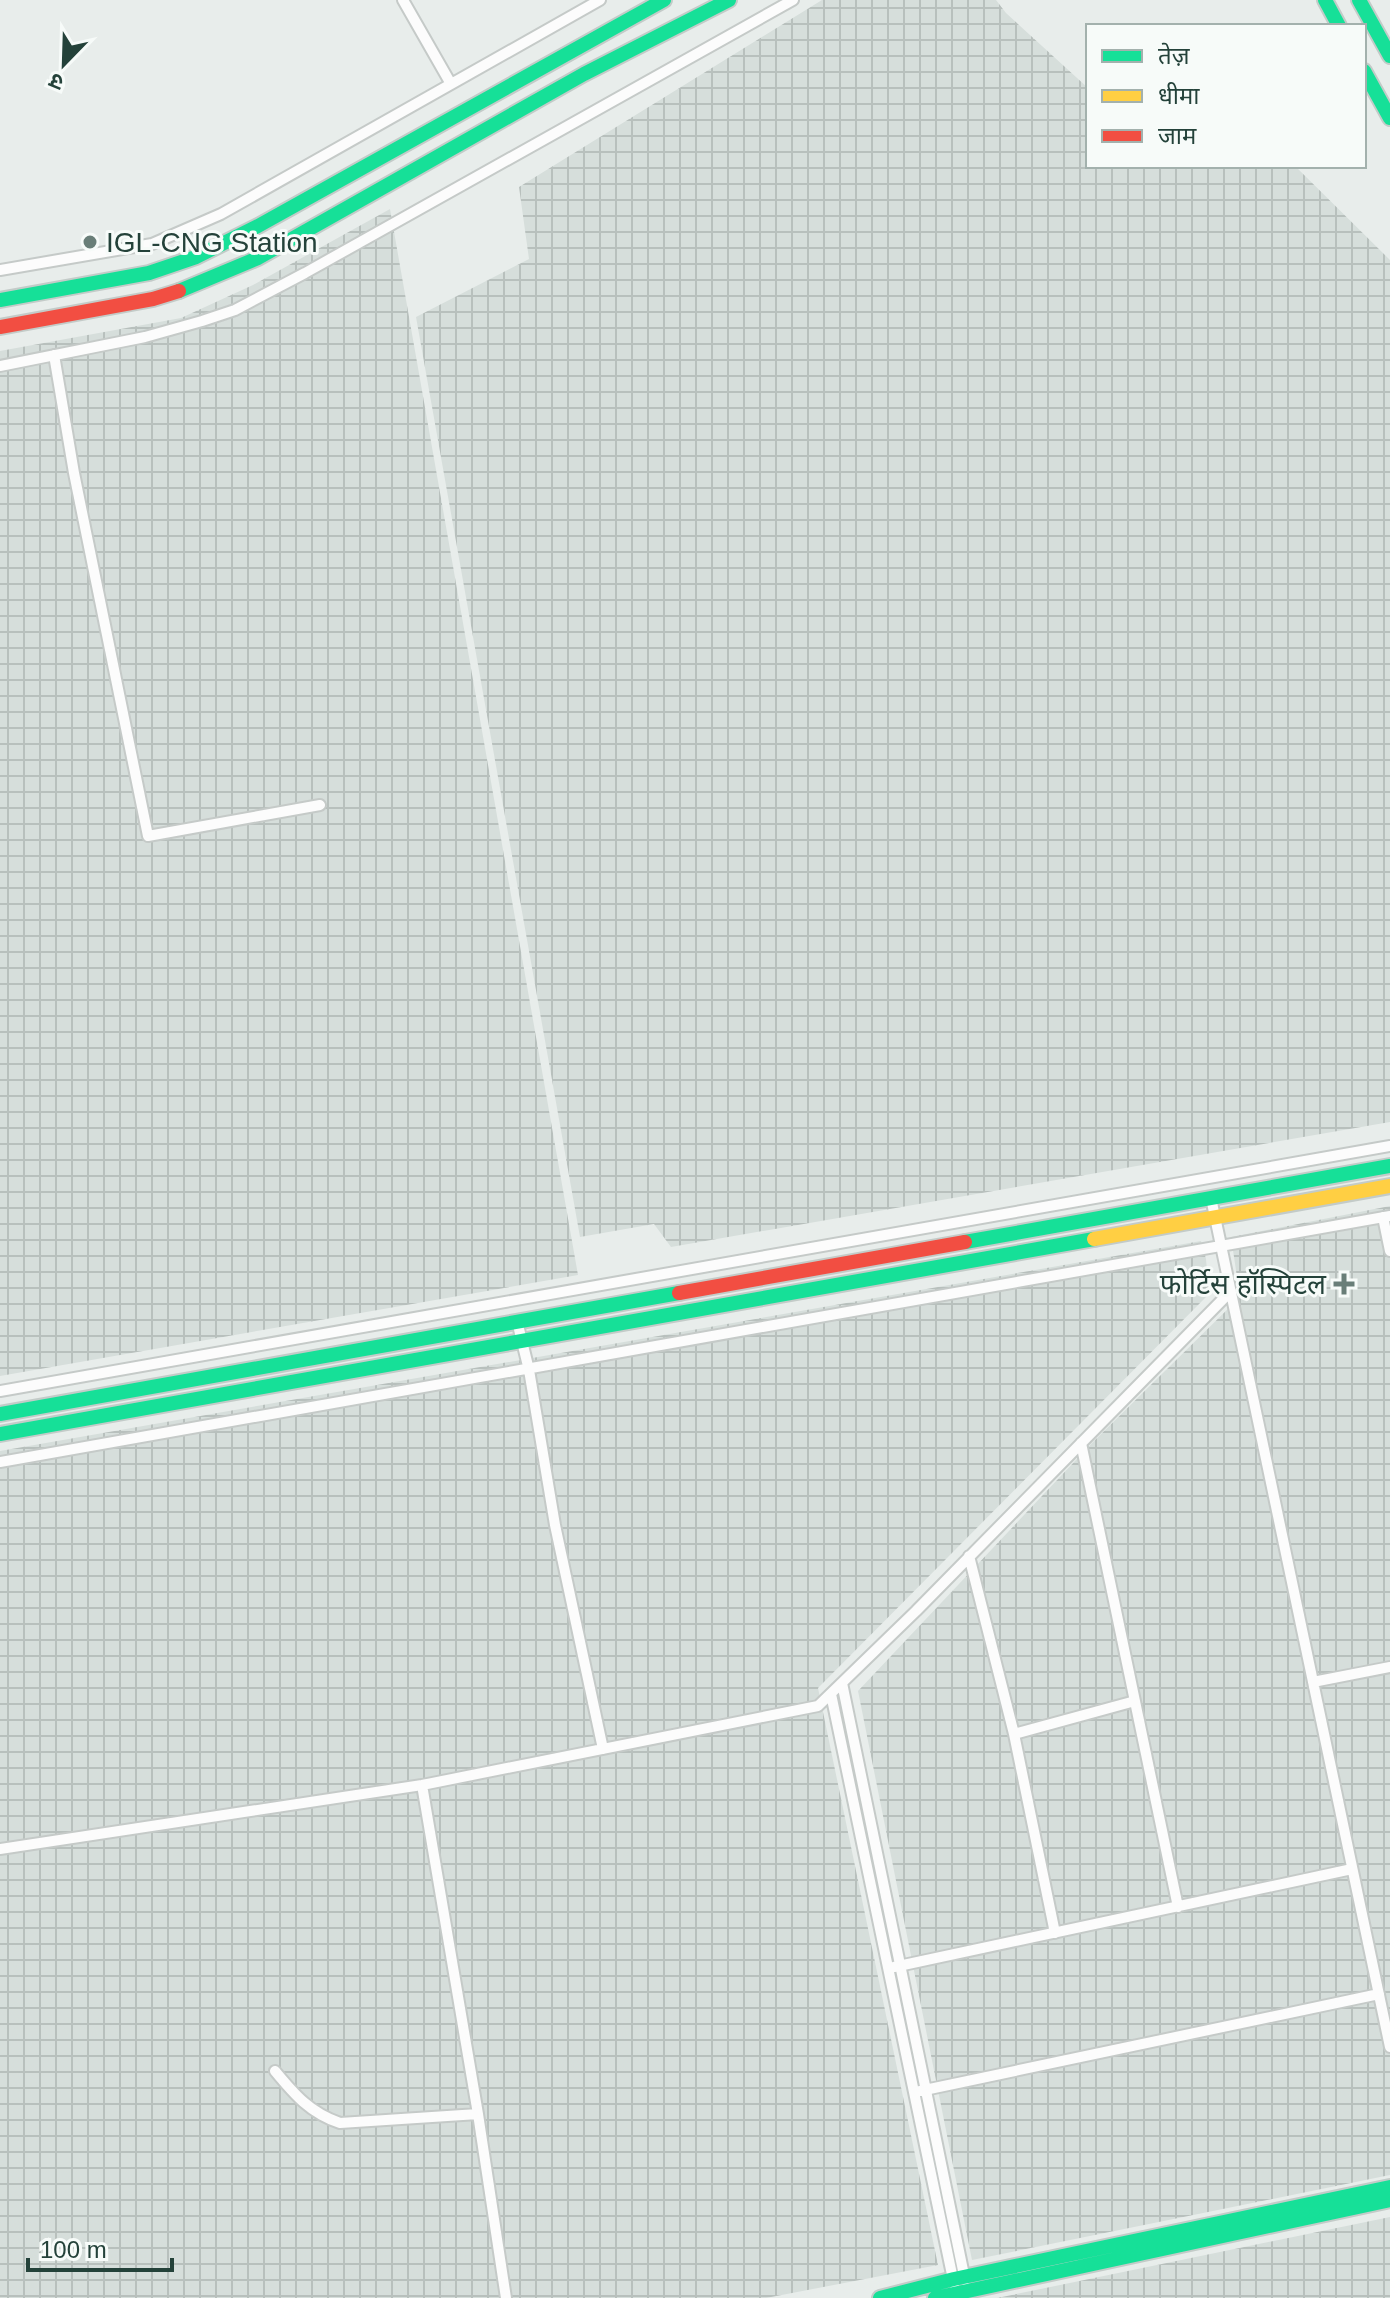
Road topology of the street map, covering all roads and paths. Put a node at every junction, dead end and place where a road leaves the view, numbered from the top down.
1 (403, 0) edge
2 (600, 0) edge
3 (664, 0) edge
4 (729, 0) edge
5 (793, 0) edge
6 (1325, 0) edge
7 (1359, 0) edge
8 (1338, 24) edge
9 (1390, 56) edge
10 (1366, 75) edge
11 (451, 84) junction
12 (1390, 118) edge
13 (0, 270) edge
14 (0, 300) edge
15 (0, 327) edge
16 (54, 355) junction
17 (0, 366) edge
18 (320, 805) dead end
19 (1390, 1146) edge
20 (1390, 1166) edge
21 (1390, 1186) edge
22 (1211, 1198) junction
23 (1386, 1216) edge
24 (1215, 1218) junction
25 (1221, 1245) junction
26 (1390, 1251) edge
27 (1231, 1291) junction
28 (517, 1321) junction
29 (521, 1342) junction
30 (529, 1370) junction
31 (0, 1391) edge
32 (0, 1414) edge
33 (0, 1434) edge
34 (1081, 1443) junction
35 (0, 1462) edge
36 (969, 1556) junction
37 (1390, 1667) edge
38 (1313, 1682) junction
39 (842, 1683) junction
40 (831, 1694) junction
41 (1135, 1701) junction
42 (1014, 1734) junction
43 (603, 1749) junction
44 (422, 1785) junction
45 (0, 1849) edge
46 (1352, 1869) junction
47 (1178, 1907) junction
48 (1055, 1933) junction
49 (901, 1966) junction
50 (888, 1968) junction
51 (1379, 1994) junction
52 (1390, 2047) edge
53 (275, 2071) dead end
54 (926, 2090) junction
55 (914, 2092) junction
56 (478, 2114) junction
57 (1390, 2187) edge
58 (1390, 2200) edge
59 (960, 2285) junction
60 (506, 2298) edge
61 (880, 2298) edge
62 (935, 2298) edge

1 - 11 street
2 - 11 street
3 - 14 street
4 - 15 street
5 - 16 street
6 - 8 street
7 - 9 street
10 - 12 street
11 - 13 street
16 - 17 street
16 - 18 street
19 - 31 street
20 - 22 street
21 - 24 street
22 - 24 street
22 - 28 street
23 - 25 street
23 - 26 street
24 - 25 street
24 - 29 street
25 - 27 street
25 - 30 street
27 - 34 street
27 - 38 street
28 - 29 street
28 - 32 street
29 - 30 street
29 - 33 street
30 - 35 street
30 - 43 street
34 - 36 street
34 - 41 street
36 - 39 street
36 - 42 street
37 - 38 street
38 - 46 street
39 - 40 street
39 - 49 street
40 - 43 street
40 - 50 street
41 - 42 street
41 - 47 street
42 - 48 street
43 - 44 street
44 - 45 street
44 - 56 street
46 - 47 street
46 - 51 street
47 - 48 street
48 - 49 street
49 - 50 street
49 - 54 street
50 - 55 street
51 - 52 street
51 - 54 street
53 - 56 street
54 - 55 street
54 - 59 street
55 - 59 street
56 - 60 street
57 - 59 street
58 - 59 street
59 - 61 street
59 - 62 street

